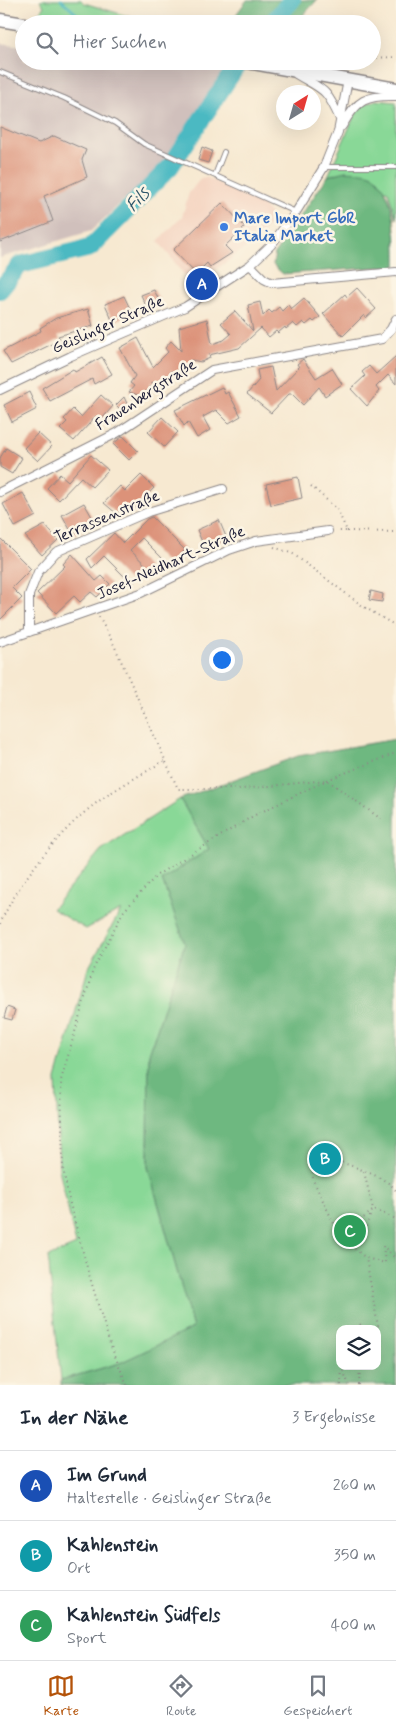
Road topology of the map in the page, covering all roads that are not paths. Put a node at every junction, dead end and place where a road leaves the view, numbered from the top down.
1 (0, 20) edge
2 (15, 22) edge
3 (290, 70) edge
4 (293, 70) edge
5 (0, 72) edge
6 (348, 80) junction
7 (396, 89) edge
8 (396, 96) edge
9 (341, 119) junction
10 (338, 132) junction
11 (224, 152) dead end
12 (324, 167) junction
13 (396, 167) edge
14 (215, 175) junction
15 (296, 212) junction
16 (250, 264) junction
17 (396, 272) edge
18 (396, 320) edge
19 (0, 390) edge
20 (223, 488) dead end
21 (0, 492) edge
22 (328, 531) road end
23 (29, 632) junction
24 (0, 642) edge

1 - 2 main road
3 - 9 street
4 - 6 main road
5 - 14 lane
6 - 7 main road
6 - 9 street, Geislinger Straße
8 - 10 street, Geislinger Straße
9 - 10 street, Geislinger Straße
10 - 12 street, Geislinger Straße
11 - 14 lane
12 - 13 lane
12 - 15 street, Geislinger Straße
14 - 15 lane
15 - 16 street, Geislinger Straße
16 - 17 street
16 - 19 street, Geislinger Straße
18 - 21 street, Frauenbergstraße
20 - 23 street, Terrassenstraße
22 - 23 street, Josef-Neidhart-Straße
23 - 24 street, Josef-Neidhart-Straße

